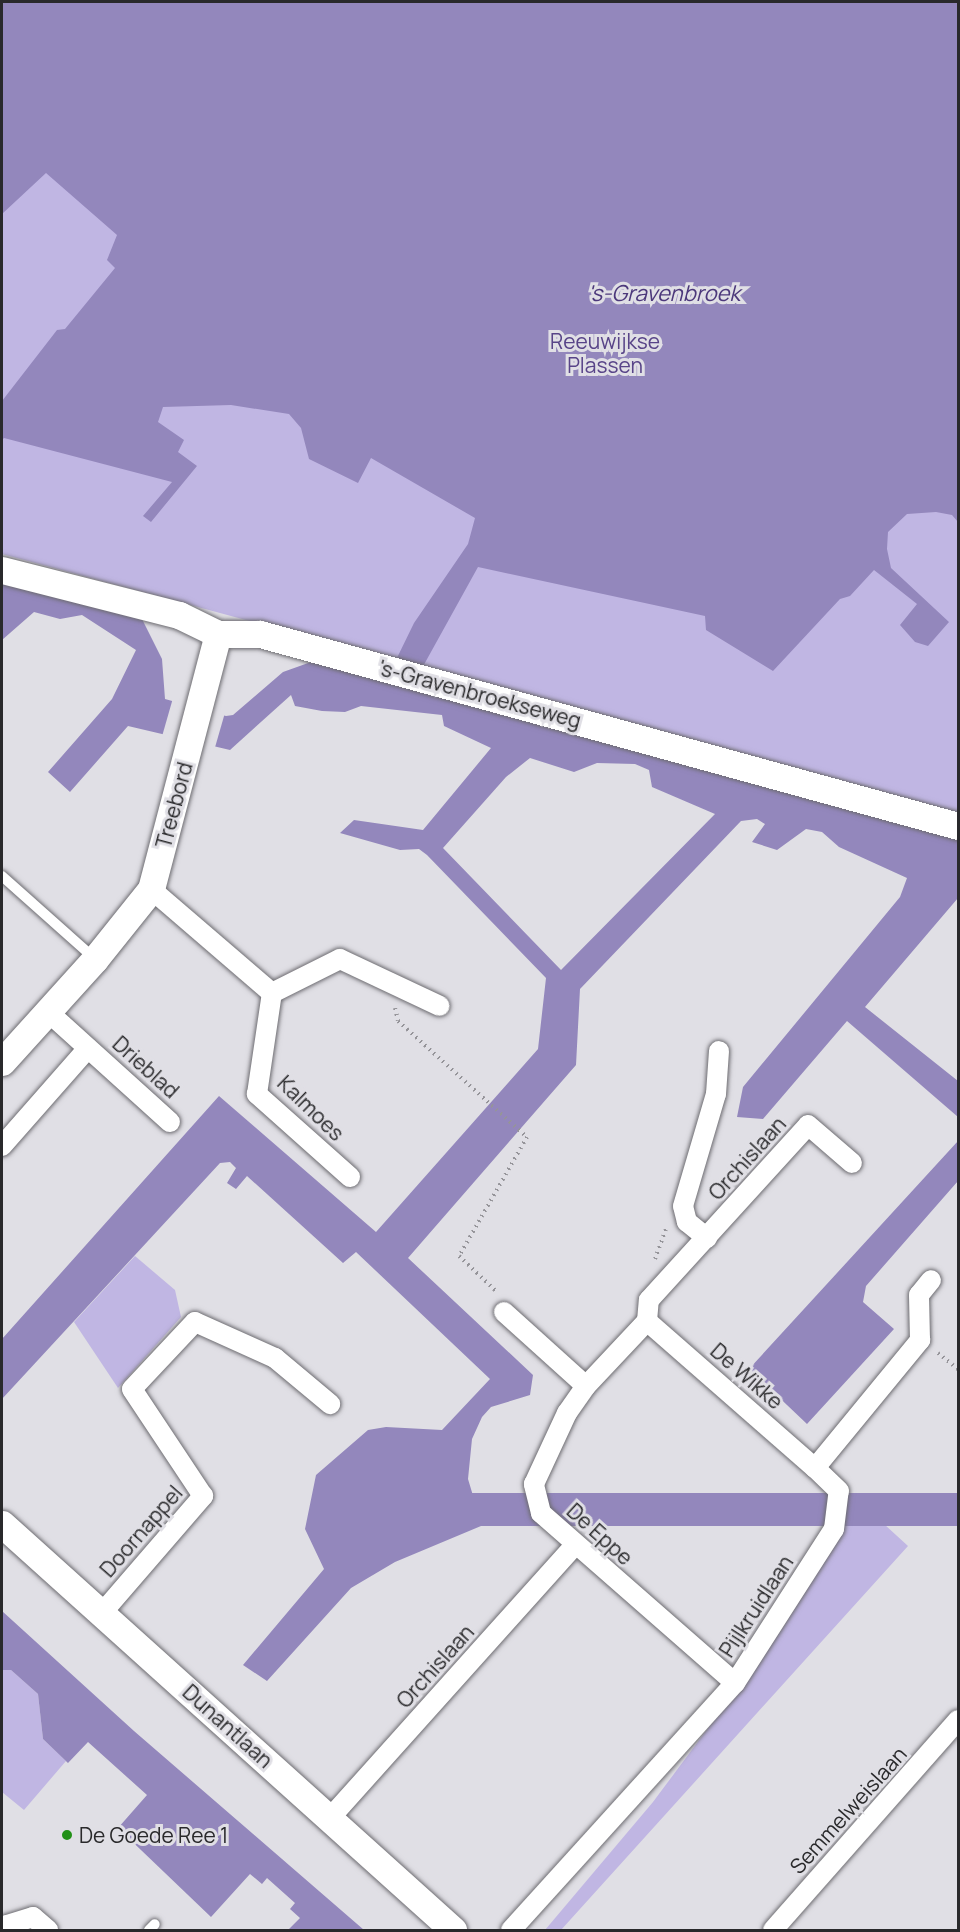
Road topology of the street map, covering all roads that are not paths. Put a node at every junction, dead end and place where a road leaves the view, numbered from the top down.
1 (2, 570) edge
2 (218, 634) junction
3 (958, 826) edge
4 (2, 876) edge
5 (151, 889) junction
6 (95, 959) junction
7 (272, 993) junction
8 (440, 1006) dead end
9 (46, 1010) junction
10 (88, 1048) junction
11 (719, 1051) dead end
12 (2, 1062) edge
13 (170, 1122) dead end
14 (2, 1146) edge
15 (852, 1163) dead end
16 (350, 1177) dead end
17 (707, 1238) junction
18 (931, 1280) dead end
19 (504, 1312) road end
20 (647, 1321) junction
21 (585, 1386) junction
22 (330, 1404) dead end
23 (814, 1468) junction
24 (2, 1524) edge
25 (575, 1545) junction
26 (102, 1613) junction
27 (735, 1683) junction
28 (958, 1720) edge
29 (330, 1818) junction
30 (2, 1930) edge
31 (48, 1930) edge
32 (453, 1930) edge
33 (511, 1930) edge
34 (772, 1930) edge

1 - 2 street, 's-Gravenbroekseweg
2 - 3 street, 's-Gravenbroekseweg
2 - 5 street, Treebord
4 - 6 lane
5 - 6 street, Treebord
5 - 7 street
6 - 9 street, Treebord
7 - 8 street
7 - 16 street, Kalmoes
9 - 10 street, Drieblad
9 - 12 street, Treebord
10 - 13 street, Drieblad
10 - 14 street, Drieblad
11 - 17 street, Orchislaan
15 - 17 street, Orchislaan
17 - 20 street, Orchislaan
18 - 23 street
19 - 21 street
20 - 21 street
20 - 23 street, De Wikke
21 - 25 street, De Eppe
22 - 26 street, Doornappel
23 - 27 street, Pijlkruidlaan
24 - 26 street, Dunantlaan
25 - 27 street, De Eppe
25 - 29 street, Orchislaan
26 - 29 street, Dunantlaan
27 - 33 street, Pijlkruidlaan
28 - 34 street, Semmelweislaan
29 - 32 street, Dunantlaan
30 - 31 street

